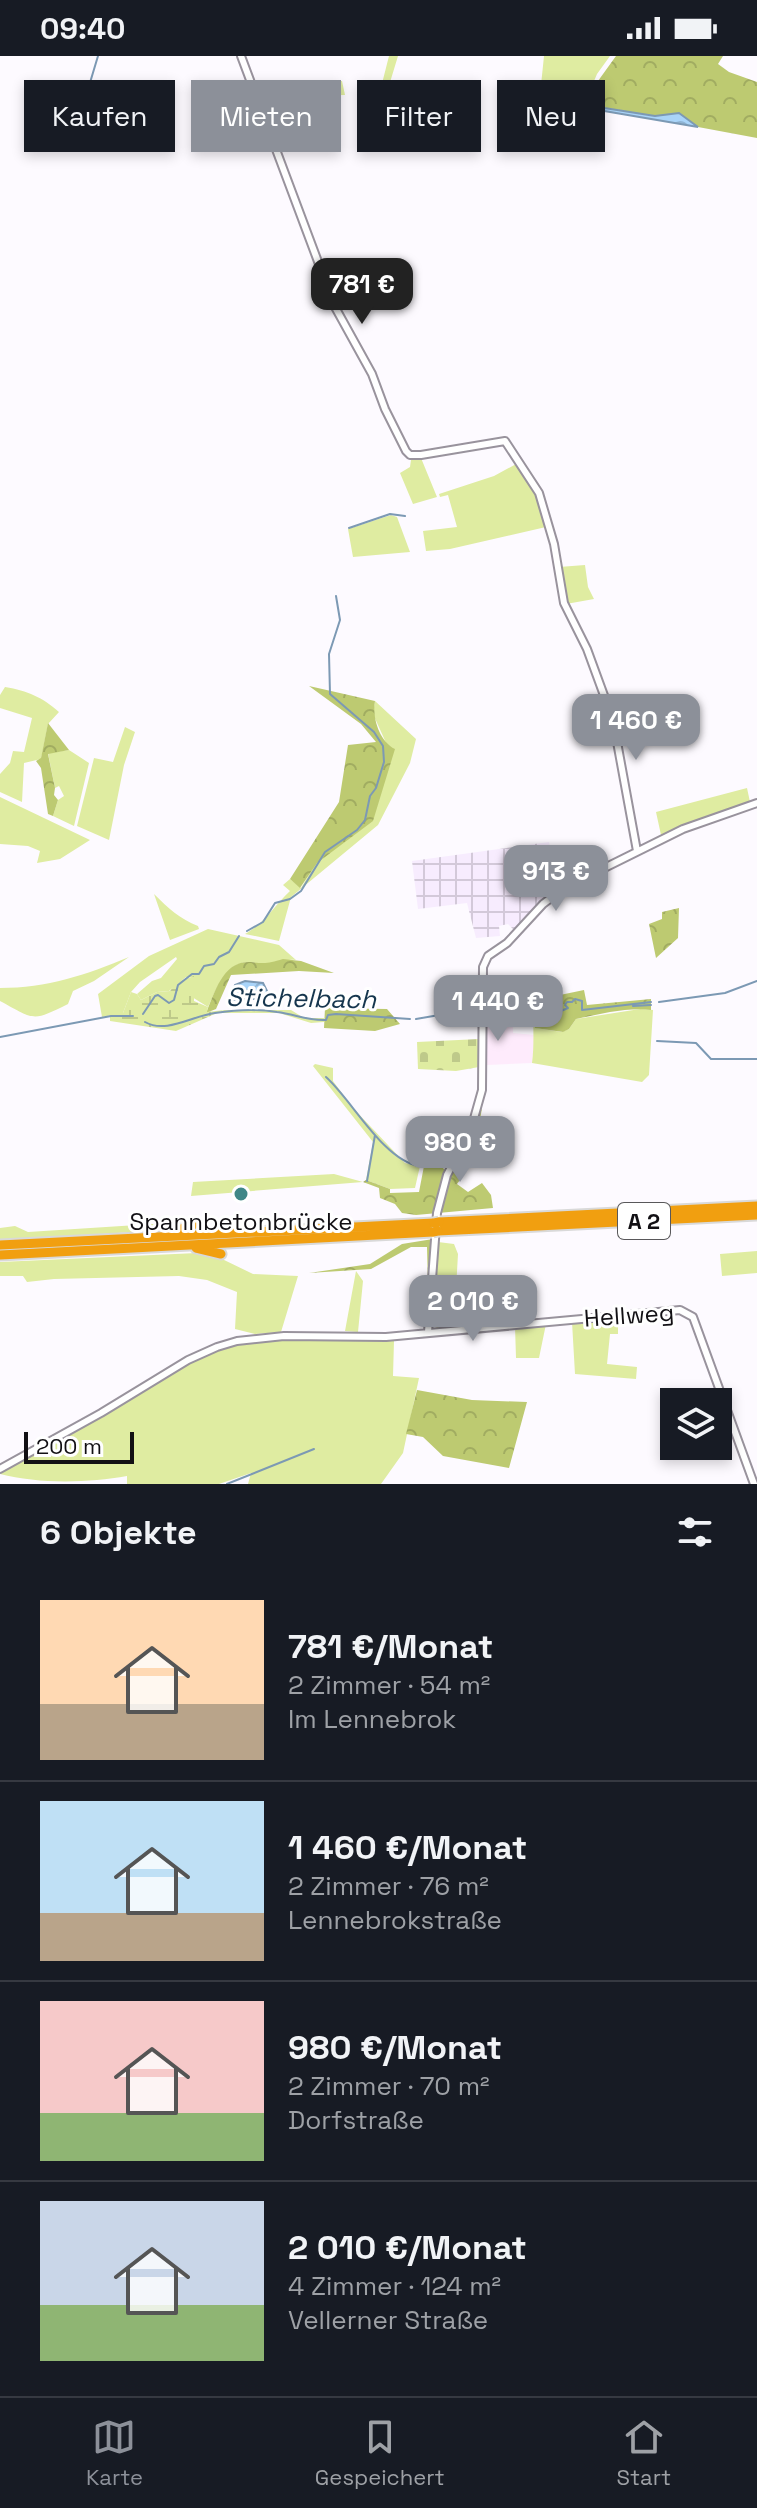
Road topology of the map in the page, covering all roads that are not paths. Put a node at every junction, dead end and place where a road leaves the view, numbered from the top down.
1 (241, 56) edge
2 (755, 804) edge
3 (637, 851) junction
4 (757, 1206) edge
5 (757, 1215) edge
6 (408, 1219) dead end
7 (193, 1225) dead end
8 (436, 1227) junction
9 (147, 1238) junction
10 (394, 1242) dead end
11 (0, 1245) edge
12 (173, 1245) junction
13 (221, 1254) dead end
14 (0, 1255) edge
15 (426, 1332) junction
16 (0, 1469) edge
17 (754, 1484) edge

1 - 3 street
2 - 3 street
3 - 15 street
4 - 8 highway, A 2
5 - 8 highway, A 2
6 - 8 highway
7 - 9 highway
8 - 9 highway, A 2
8 - 10 highway
8 - 12 highway, A 2
9 - 11 highway, A 2
12 - 13 highway
12 - 14 highway, A 2
15 - 16 street
15 - 17 street, Hellweg

